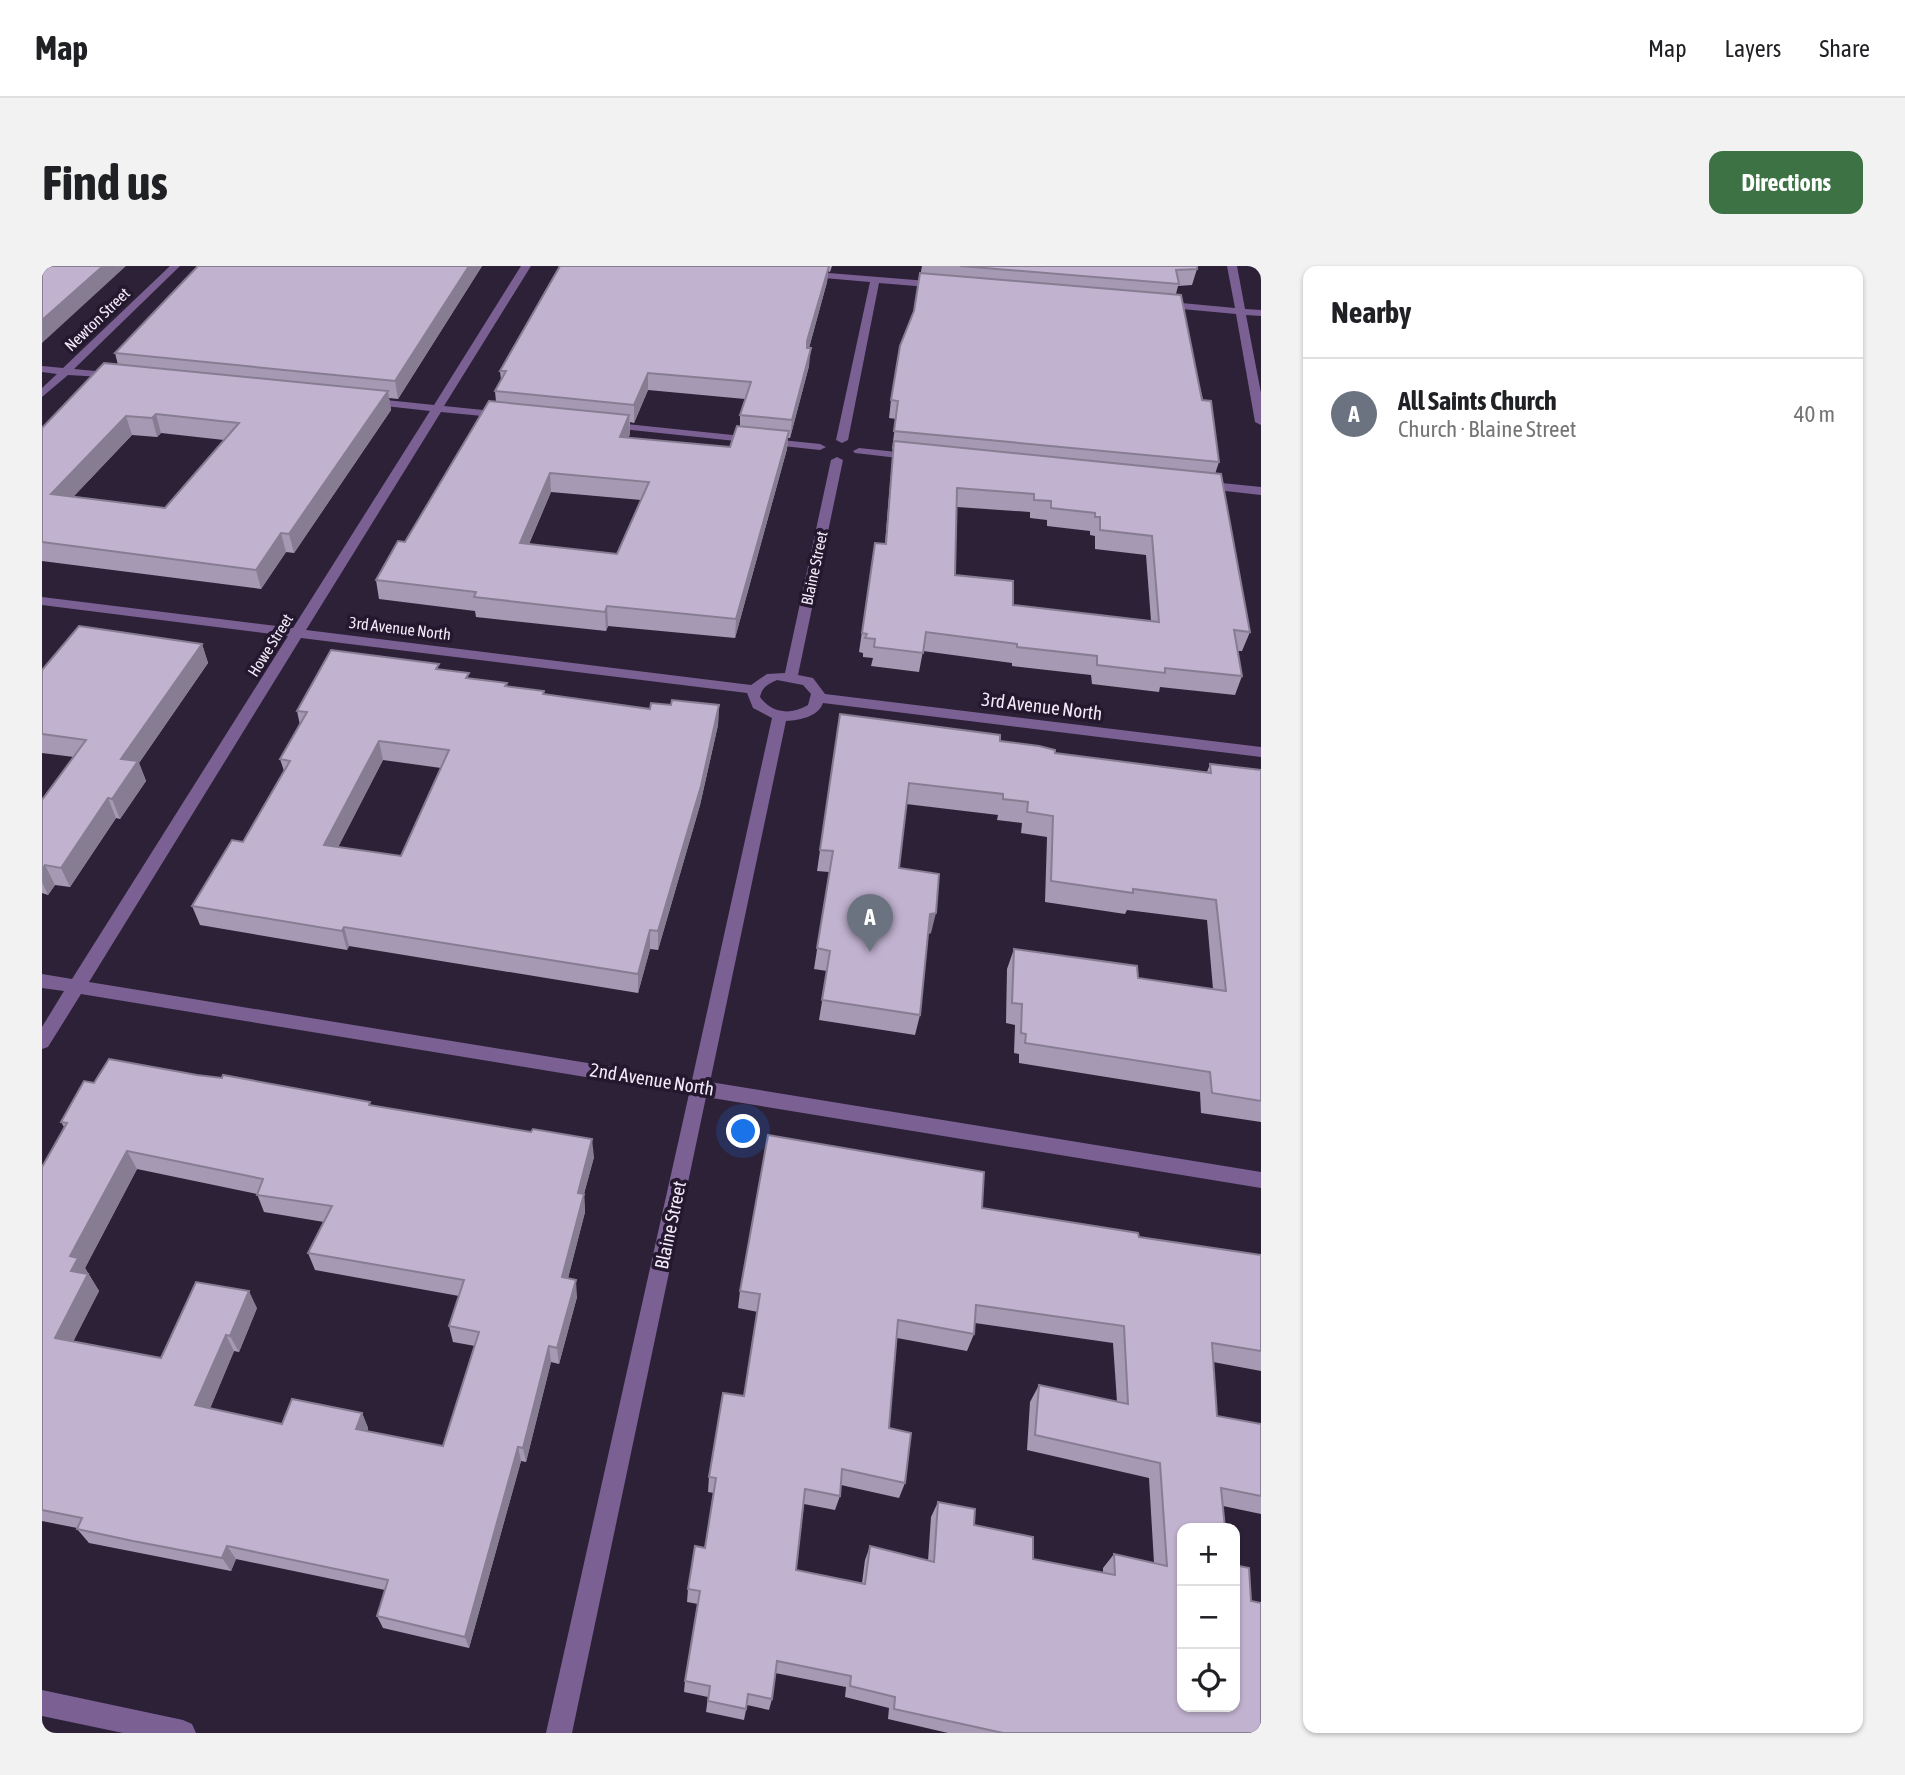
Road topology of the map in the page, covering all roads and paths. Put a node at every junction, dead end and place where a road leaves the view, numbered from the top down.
1 (175, 266) edge
2 (526, 266) edge
3 (1232, 266) edge
4 (795, 274) edge
5 (875, 280) junction
6 (953, 286) edge
7 (1143, 303) edge
8 (1240, 311) junction
9 (1261, 313) edge
10 (42, 369) edge
11 (65, 371) junction
12 (133, 378) edge
13 (42, 394) edge
14 (351, 400) edge
15 (438, 408) junction
16 (510, 415) edge
17 (1261, 422) edge
18 (592, 424) edge
19 (842, 440) junction
20 (820, 447) junction
21 (859, 452) junction
22 (936, 459) edge
23 (837, 460) junction
24 (1184, 483) edge
25 (1261, 491) edge
26 (42, 601) edge
27 (298, 634) junction
28 (791, 677) junction
29 (754, 690) junction
30 (818, 698) junction
31 (779, 716) junction
32 (1261, 752) edge
33 (42, 981) edge
34 (76, 987) junction
35 (42, 1042) edge
36 (700, 1086) junction
37 (1261, 1180) edge
38 (42, 1703) edge
39 (183, 1733) edge
40 (559, 1733) edge

1 - 11 street, Newton Street
2 - 15 street, Howe Street
3 - 8 street
4 - 5 street
5 - 6 street
5 - 19 street
7 - 8 street
8 - 9 street
8 - 17 street
10 - 11 street
11 - 12 street
11 - 13 street, Newton Street
14 - 15 street
15 - 16 street
15 - 27 street, Howe Street
18 - 20 street
19 - 20 street
19 - 21 street
20 - 23 street
21 - 22 street
21 - 23 street
23 - 28 street, Blaine Street
24 - 25 street
26 - 27 street, 3rd Avenue North
27 - 29 street, 3rd Avenue North
27 - 34 street, Howe Street
28 - 29 street
28 - 30 street
29 - 31 street
30 - 31 street
30 - 32 street, 3rd Avenue North
31 - 36 street, Blaine Street
33 - 34 street, 2nd Avenue North
34 - 35 street, Howe Street
34 - 36 street, 2nd Avenue North
36 - 37 street, 2nd Avenue North
36 - 40 street, Blaine Street
38 - 39 street

